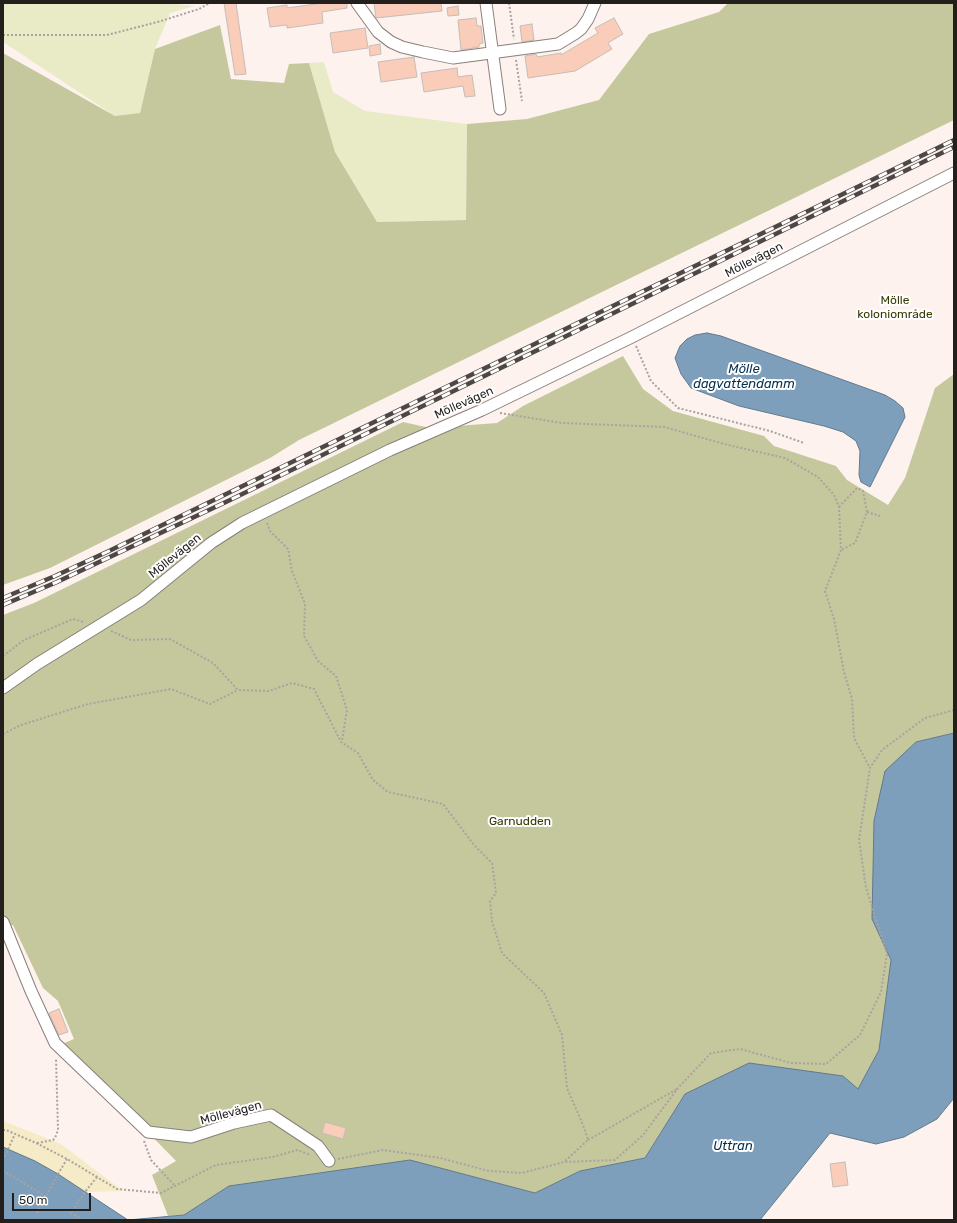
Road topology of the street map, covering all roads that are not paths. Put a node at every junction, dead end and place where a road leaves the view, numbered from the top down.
1 (357, 3) edge
2 (486, 3) edge
3 (595, 3) edge
4 (493, 53) junction
5 (500, 109) dead end
6 (954, 172) edge
7 (3, 688) edge
8 (3, 922) edge
9 (329, 1161) road end

1 - 4 street
2 - 4 street
3 - 4 street
4 - 5 street
6 - 7 street, Möllevägen
8 - 9 street, Möllevägen

